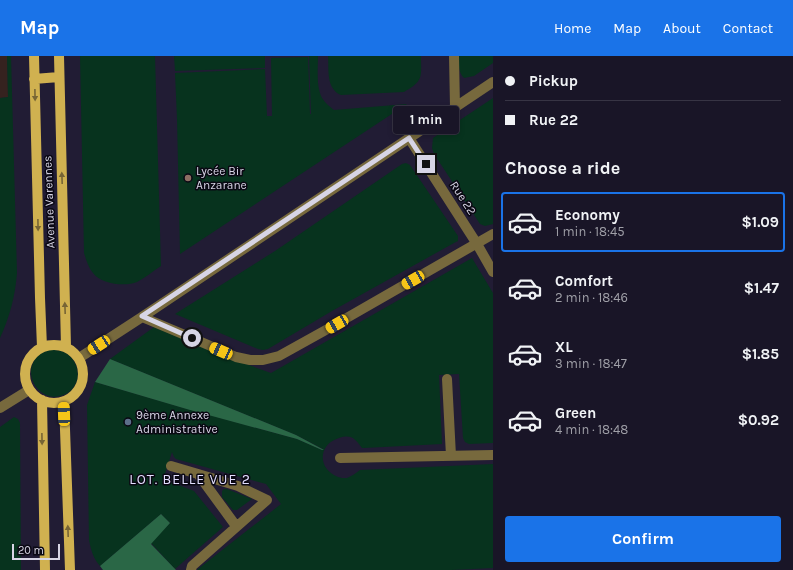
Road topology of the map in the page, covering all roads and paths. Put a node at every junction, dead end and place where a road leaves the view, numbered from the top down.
1 (34, 56) edge
2 (59, 56) edge
3 (454, 56) edge
4 (59, 77) junction
5 (34, 79) junction
6 (493, 82) edge
7 (455, 107) junction
8 (409, 138) junction
9 (493, 234) edge
10 (477, 244) junction
11 (493, 272) edge
12 (142, 316) junction
13 (42, 347) junction
14 (66, 347) junction
15 (79, 358) junction
16 (447, 379) dead end
17 (29, 390) junction
18 (42, 400) junction
19 (64, 401) junction
20 (0, 408) edge
21 (493, 455) edge
22 (451, 456) junction
23 (340, 458) dead end
24 (170, 466) dead end
25 (198, 474) junction
26 (236, 526) junction
27 (45, 570) edge
28 (70, 570) edge
29 (191, 570) edge

1 - 5 main road, Avenue Varennes
2 - 4 main road, Avenue Varennes
3 - 7 street
4 - 5 main road
14 -> 4 main road, Avenue Varennes
5 -> 13 main road, Avenue Varennes
6 - 7 street
7 - 8 street
8 - 10 street, Rue 22
8 - 12 street
9 - 10 street
10 - 11 street, Rue 22
10 - 12 street
12 - 15 street
13 - 14 main road
13 - 17 main road
14 - 15 main road
15 - 19 main road
16 - 22 street
17 - 18 main road
17 - 20 street
18 - 19 main road
18 -> 27 main road
28 -> 19 main road
21 - 22 street
22 - 23 street
24 - 25 street
25 - 26 street
25 - 26 street
26 - 29 street

